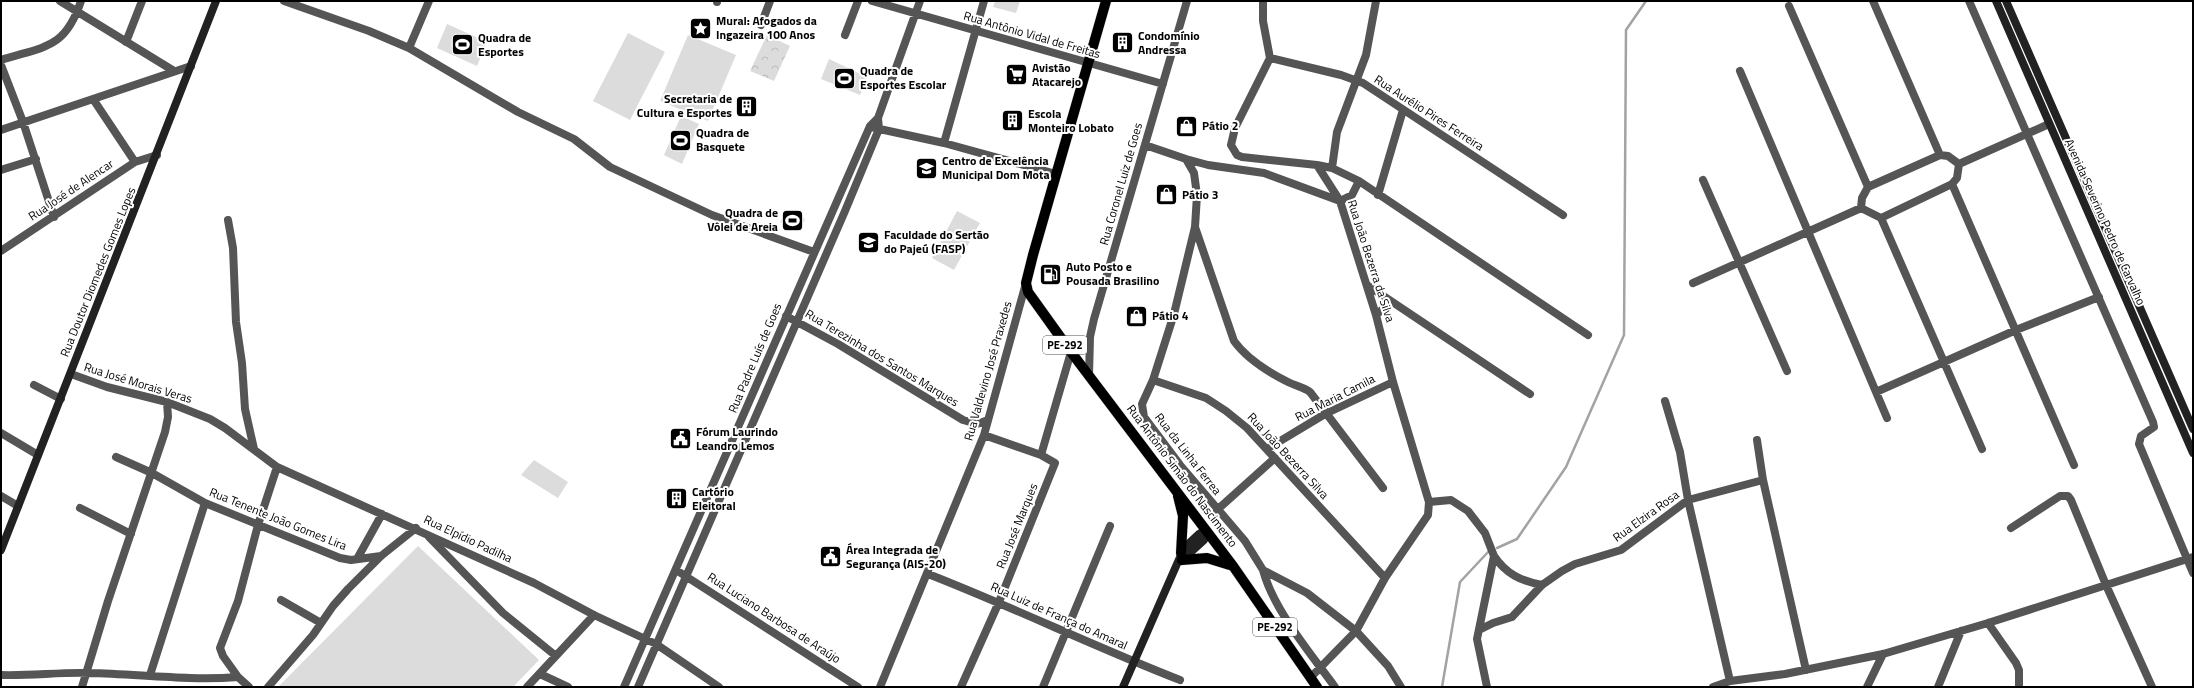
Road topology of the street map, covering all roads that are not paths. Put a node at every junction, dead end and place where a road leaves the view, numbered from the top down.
1 (60, 1) edge
2 (81, 1) edge
3 (142, 1) edge
4 (216, 1) edge
5 (284, 1) edge
6 (429, 1) edge
7 (770, 1) edge
8 (858, 1) edge
9 (872, 1) edge
10 (920, 1) edge
11 (984, 1) edge
12 (1106, 1) edge
13 (1187, 1) edge
14 (1263, 1) edge
15 (1376, 1) edge
16 (1873, 1) edge
17 (1969, 1) edge
18 (1996, 1) edge
19 (2006, 1) edge
20 (1789, 6) dead end
21 (77, 12) junction
22 (916, 14) junction
23 (761, 25) dead end
24 (975, 32) junction
25 (845, 35) dead end
26 (126, 42) junction
27 (409, 48) junction
28 (1270, 58) junction
29 (1, 60) edge
30 (1087, 63) junction
31 (1, 65) edge
32 (191, 66) junction
33 (174, 71) junction
34 (1740, 71) dead end
35 (1356, 81) junction
36 (1163, 84) junction
37 (4, 85) edge
38 (93, 99) junction
39 (1403, 110) junction
40 (23, 122) junction
41 (2049, 124) junction
42 (874, 127) junction
43 (1, 130) edge
44 (2028, 134) junction
45 (944, 143) junction
46 (1144, 145) junction
47 (157, 155) junction
48 (1940, 155) junction
49 (36, 158) junction
50 (1186, 159) junction
51 (135, 162) junction
52 (1959, 164) junction
53 (1317, 165) junction
54 (1332, 168) junction
55 (1, 170) edge
56 (1056, 174) junction
57 (1704, 180) dead end
58 (1359, 181) junction
59 (1952, 184) junction
60 (1868, 187) junction
61 (1378, 195) junction
62 (1340, 201) junction
63 (1862, 208) junction
64 (1563, 215) dead end
65 (54, 217) junction
66 (1881, 218) junction
67 (228, 220) dead end
68 (1195, 227) junction
69 (1808, 232) junction
70 (1, 251) edge
71 (814, 252) junction
72 (1740, 262) junction
73 (1026, 283) junction
74 (1693, 283) dead end
75 (1367, 285) junction
76 (2099, 297) junction
77 (1391, 302) junction
78 (1376, 315) junction
79 (786, 316) junction
80 (798, 320) junction
81 (2016, 330) junction
82 (1588, 335) dead end
83 (1071, 352) junction
84 (1944, 362) junction
85 (1787, 371) dead end
86 (71, 374) junction
87 (1089, 376) junction
88 (1153, 380) junction
89 (1393, 382) junction
90 (34, 385) dead end
91 (1876, 392) junction
92 (1530, 394) dead end
93 (61, 400) junction
94 (1665, 401) dead end
95 (166, 402) junction
96 (1325, 414) junction
97 (1887, 418) dead end
98 (988, 420) junction
99 (2193, 429) edge
100 (1, 433) edge
101 (984, 435) junction
102 (1757, 440) dead end
103 (254, 449) junction
104 (1267, 449) junction
105 (1982, 450) dead end
106 (2193, 453) edge
107 (1040, 454) junction
108 (38, 455) junction
109 (116, 457) dead end
110 (1275, 458) junction
111 (2074, 465) dead end
112 (277, 467) junction
113 (152, 473) junction
114 (1763, 480) junction
115 (1383, 488) dead end
116 (1177, 492) junction
117 (1, 496) edge
118 (1688, 500) junction
119 (1429, 502) junction
120 (205, 503) junction
121 (18, 506) junction
122 (80, 508) dead end
123 (1217, 510) junction
124 (382, 514) junction
125 (258, 526) junction
126 (1110, 526) dead end
127 (416, 528) junction
128 (2011, 528) dead end
129 (1206, 530) junction
130 (426, 533) junction
131 (131, 534) junction
132 (1, 550) edge
133 (381, 556) junction
134 (1494, 556) junction
135 (2190, 558) edge
136 (357, 559) junction
137 (1180, 559) junction
138 (1233, 566) junction
139 (676, 570) junction
140 (1263, 570) junction
141 (2193, 573) edge
142 (928, 574) junction
143 (686, 576) junction
144 (1385, 578) junction
145 (2106, 585) junction
146 (1542, 586) junction
147 (281, 600) dead end
148 (999, 602) junction
149 (594, 615) junction
150 (321, 623) junction
151 (1988, 623) junction
152 (1479, 630) junction
153 (1356, 631) junction
154 (1961, 631) junction
155 (1066, 632) junction
156 (645, 639) junction
157 (656, 644) junction
158 (1883, 654) junction
159 (556, 656) junction
160 (1134, 662) junction
161 (1321, 668) junction
162 (1806, 670) junction
163 (88, 673) junction
164 (540, 674) junction
165 (1, 675) edge
166 (150, 675) junction
167 (238, 677) junction
168 (1310, 678) junction
169 (1180, 680) dead end
170 (1730, 681) junction
171 (82, 687) edge
172 (249, 687) edge
173 (268, 687) edge
174 (527, 687) edge
175 (568, 687) edge
176 (624, 687) edge
177 (638, 687) edge
178 (719, 687) edge
179 (858, 687) edge
180 (880, 687) edge
181 (961, 687) edge
182 (1043, 687) edge
183 (1123, 687) edge
184 (1317, 687) edge
185 (1335, 687) edge
186 (1401, 687) edge
187 (1487, 687) edge
188 (1713, 687) edge
189 (1867, 687) edge
190 (1938, 687) edge
191 (2019, 687) edge
192 (2152, 687) edge

1 - 21 street
2 - 21 street
3 - 26 street
4 - 32 main road, Rua Doutor Diomedes Gomes Lopes
5 - 27 street
6 - 27 street
7 - 23 street
8 - 25 street
9 - 22 street, Rua Antônio Vidal de Freitas
10 - 22 street
11 - 24 street
12 - 30 main road
13 - 36 street, Rua Coronel Luiz de Goes
14 - 28 street
15 - 35 street
16 - 48 street
17 - 44 street
18 - 41 main road, Avenida Severino Pedro de Carvalho
19 - 99 main road, Avenida Severino Pedro de Carvalho
20 - 60 street
21 - 26 street
21 - 29 street
22 - 24 street, Rua Antônio Vidal de Freitas
22 - 42 street
24 - 30 street, Rua Antônio Vidal de Freitas
24 - 45 street
26 - 33 street
27 - 71 street
28 - 35 street, Rua Aurélio Pires Ferreira
28 - 53 street
30 - 36 street, Rua Antônio Vidal de Freitas
30 - 56 main road
31 - 37 street
32 - 33 street
32 - 47 main road, Rua Doutor Diomedes Gomes Lopes
33 - 38 street
34 - 69 street
35 - 39 street, Rua Aurélio Pires Ferreira
35 - 54 street
36 - 46 street, Rua Coronel Luiz de Goes
37 - 40 street
38 - 40 street
38 - 51 street
39 - 61 street
39 - 64 street, Rua Aurélio Pires Ferreira
40 - 43 street
40 - 49 street
41 - 44 street
41 - 106 main road, Avenida Severino Pedro de Carvalho
42 - 45 street
42 - 71 street, Rua Padre Luís de Goes
42 - 80 street, Rua Padre Luís de Goes
44 - 52 street
44 - 76 street
45 - 56 street
46 - 50 street
46 - 87 street, Rua Coronel Luiz de Goes
47 - 51 street, Rua José de Alencar
47 - 86 main road, Rua Doutor Diomedes Gomes Lopes
48 - 52 street
48 - 60 street
49 - 55 street
49 - 65 street
50 - 62 street
50 - 68 street, Rua da Linha Ferrea
51 - 65 street, Rua José de Alencar
52 - 59 street
53 - 54 street
53 - 62 street, Rua João Bezerra da Silva
54 - 58 street
56 - 73 main road
57 - 72 street
58 - 61 street
58 - 62 street
59 - 66 street
59 - 81 street
60 - 63 street
61 - 82 street
62 - 75 street, Rua João Bezerra da Silva
63 - 66 street
63 - 69 street
65 - 70 street, Rua José de Alencar
66 - 84 street
67 - 103 street
68 - 88 street, Rua da Linha Ferrea
68 - 96 street
69 - 72 street
69 - 91 street
71 - 79 street, Rua Padre Luís de Goes
72 - 74 street
72 - 85 street
73 - 83 main road, Rua Antônio Simão do Nascimento / PE-292
73 - 98 street, Rua Valdevino José Praxedes
75 - 77 street
75 - 78 street, Rua João Bezerra da Silva
76 - 81 street
76 - 135 street
77 - 78 street
77 - 92 street
78 - 89 street, Rua João Bezerra da Silva
79 - 80 street, Rua Terezinha dos Santos Marques
79 - 139 street, Rua Padre Luís de Goes
80 - 98 street, Rua Terezinha dos Santos Marques
80 - 143 street, Rua Padre Luís de Goes
81 - 84 street
81 - 111 street
83 - 87 main road, Rua Antônio Simão do Nascimento / PE-292
83 - 107 street
84 - 91 street
84 - 105 street
86 - 93 main road, Rua Doutor Diomedes Gomes Lopes
86 - 95 street, Rua José Morais Veras
87 - 116 main road, Rua Antônio Simão do Nascimento / PE-292
88 - 104 street, Rua João Bezerra Silva
88 - 123 street, Rua da Linha Ferrea
89 - 96 street, Rua Maria Camila
89 - 119 street, Rua João Bezerra da Silva
90 - 93 street
91 - 97 street
93 - 108 main road, Rua Doutor Diomedes Gomes Lopes
94 - 118 street
95 - 103 street, Rua José Morais Veras
95 - 113 street
96 - 104 street, Rua Maria Camila
96 - 115 street
98 - 101 street, Rua Valdevino José Praxedes
100 - 108 street
101 - 107 street
101 - 142 street, Rua Valdevino José Praxedes
102 - 114 street
103 - 112 street, Rua José Morais Veras
104 - 110 street, Rua João Bezerra Silva
107 - 148 street, Rua José Marques
108 - 121 main road, Rua Doutor Diomedes Gomes Lopes
109 - 113 street, Rua Tenente João Gomes Lira
110 - 123 street
110 - 144 street, Rua João Bezerra Silva
112 - 124 street, Rua Elpídio Padilha
112 - 125 street
113 - 120 street, Rua Tenente João Gomes Lira
113 - 131 street
114 - 118 street, Rua Elzira Rosa
114 - 162 street
116 - 129 main road, Rua Antônio Simão do Nascimento / PE-292
116 - 137 main road
117 - 121 street
118 - 146 street, Rua Elzira Rosa
118 - 170 street
119 - 134 street
119 - 144 street, Rua João Bezerra da Silva
120 - 125 street, Rua Tenente João Gomes Lira
120 - 166 street
121 - 132 main road, Rua Doutor Diomedes Gomes Lopes
122 - 131 street
123 - 140 street, Rua da Linha Ferrea
124 - 127 street, Rua Elpídio Padilha
124 - 136 street
125 - 136 street, Rua Tenente João Gomes Lira
125 - 167 street
126 - 155 street
127 - 130 street, Rua Elpídio Padilha
127 - 133 street
128 - 145 street
129 - 137 main road
129 - 138 main road, Rua Antônio Simão do Nascimento / PE-292
130 - 149 street, Rua Elpídio Padilha
130 - 159 street
131 - 163 street
133 - 136 street, Rua Tenente João Gomes Lira
133 - 150 street
134 - 146 street
134 - 152 street
135 - 141 street
135 - 145 street
137 - 138 main road
137 - 160 main road
138 - 168 main road, Rua Antônio Simão do Nascimento / PE-292
139 - 143 street, Rua Luciano Barbosa de Araújo
139 - 156 street, Rua Padre Luís de Goes
140 - 153 street
140 - 161 street, Rua da Linha Ferrea
142 - 148 street, Rua Luiz de França do Amaral
142 - 180 street, Rua Valdevino José Praxedes
143 - 157 street, Rua Padre Luís de Goes
143 - 179 street, Rua Luciano Barbosa de Araújo
144 - 153 street
145 - 151 street
145 - 192 street
146 - 152 street, Rua Elzira Rosa
147 - 150 street
148 - 155 street, Rua Luiz de França do Amaral
148 - 181 street, Rua José Marques
149 - 156 street, Rua Elpídio Padilha
149 - 159 street
150 - 173 street
151 - 154 street
151 - 191 street
152 - 187 street
153 - 161 street
153 - 186 street
154 - 158 street
154 - 190 street
155 - 160 street, Rua Luiz de França do Amaral
155 - 182 street
156 - 157 street, Rua Elpídio Padilha
156 - 176 street, Rua Padre Luís de Goes
157 - 177 street, Rua Padre Luís de Goes
157 - 178 street, Rua Elpídio Padilha
158 - 162 street
158 - 189 street
159 - 164 street
160 - 169 street, Rua Luiz de França do Amaral
160 - 183 main road
161 - 168 street
161 - 185 street, Rua da Linha Ferrea
162 - 170 street
163 - 165 street
163 - 166 street
163 - 171 street
164 - 174 street
164 - 175 street
166 - 167 street
167 - 172 street
168 - 184 main road, Rua Antônio Simão do Nascimento / PE-292
170 - 188 street

